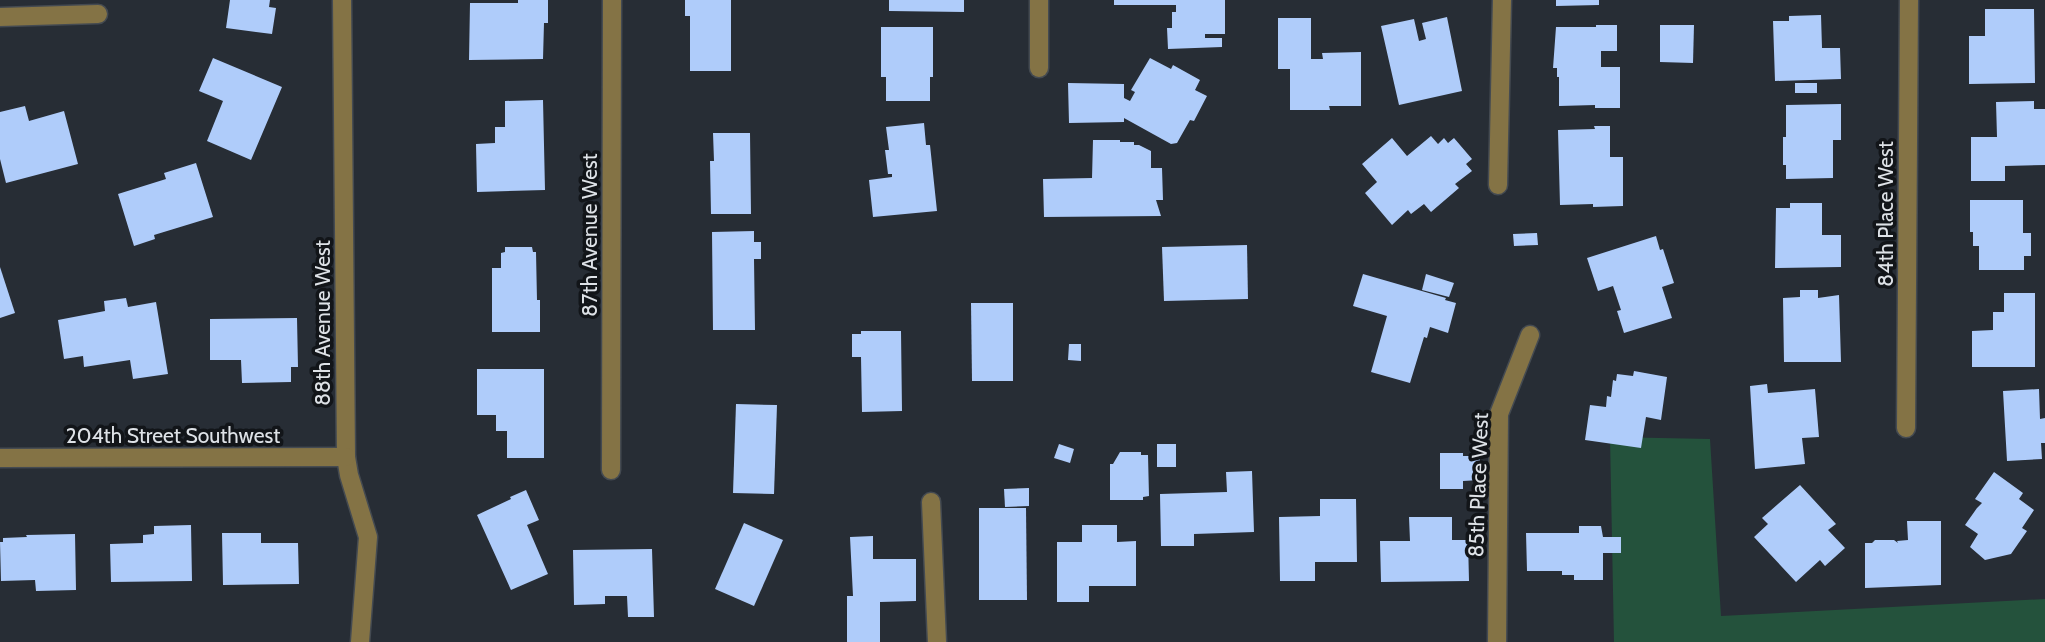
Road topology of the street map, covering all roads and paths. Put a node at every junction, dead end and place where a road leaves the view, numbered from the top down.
1 (342, 0) edge
2 (612, 0) edge
3 (1039, 0) edge
4 (1502, 0) edge
5 (1909, 0) edge
6 (98, 14) dead end
7 (0, 17) edge
8 (1039, 68) dead end
9 (1498, 185) dead end
10 (1530, 335) dead end
11 (1906, 428) dead end
12 (346, 457) junction
13 (0, 458) edge
14 (611, 470) dead end
15 (931, 502) dead end
16 (360, 642) edge
17 (937, 642) edge
18 (1497, 642) edge

1 - 12 street, 88th Avenue West
2 - 14 street, 87th Avenue West
3 - 8 street
4 - 9 street
5 - 11 street, 84th Place West
6 - 7 street
10 - 18 street, 85th Place West
12 - 13 street, 204th Street Southwest
12 - 16 street, 88th Avenue West
15 - 17 street

